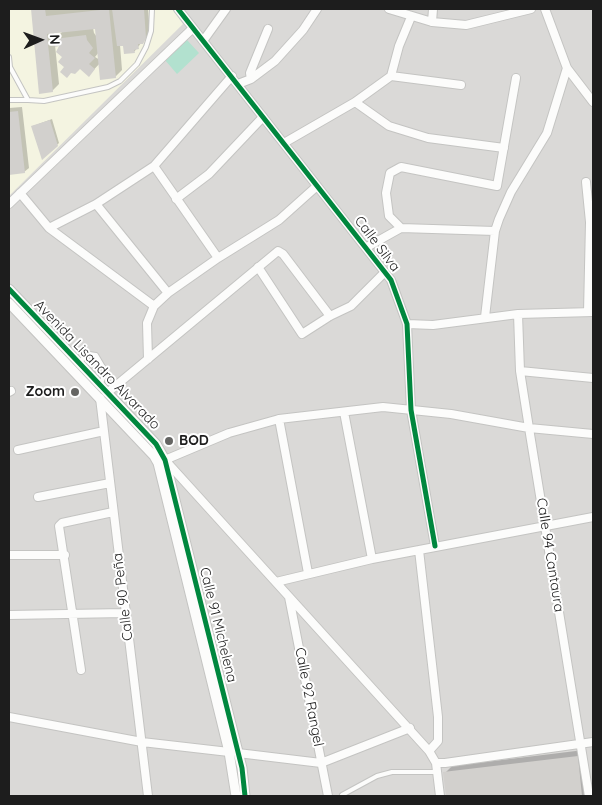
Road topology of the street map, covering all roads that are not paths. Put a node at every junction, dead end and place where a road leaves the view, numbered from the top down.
1 (152, 9) edge
2 (178, 9) edge
3 (226, 9) edge
4 (317, 9) edge
5 (391, 9) edge
6 (433, 9) edge
7 (531, 9) edge
8 (546, 9) edge
9 (411, 17) junction
10 (432, 22) junction
11 (193, 28) junction
12 (268, 29) dead end
13 (203, 41) junction
14 (9, 56) edge
15 (567, 68) junction
16 (232, 76) junction
17 (390, 76) junction
18 (516, 78) dead end
19 (251, 79) junction
20 (238, 84) junction
21 (460, 85) dead end
22 (9, 100) edge
23 (28, 100) junction
24 (355, 102) junction
25 (593, 102) edge
26 (263, 117) junction
27 (284, 143) junction
28 (504, 148) junction
29 (154, 166) junction
30 (586, 182) dead end
31 (317, 186) junction
32 (497, 186) junction
33 (511, 192) junction
34 (20, 193) junction
35 (176, 199) junction
36 (9, 204) edge
37 (96, 204) junction
38 (49, 228) junction
39 (401, 228) junction
40 (495, 230) junction
41 (367, 247) junction
42 (218, 258) junction
43 (258, 266) junction
44 (385, 272) junction
45 (9, 289) edge
46 (168, 293) junction
47 (9, 303) edge
48 (154, 306) junction
49 (590, 312) edge
50 (518, 314) junction
51 (330, 316) junction
52 (485, 317) junction
53 (407, 324) junction
54 (148, 359) junction
55 (79, 362) junction
56 (520, 371) junction
57 (593, 378) edge
58 (100, 385) junction
59 (103, 396) junction
60 (411, 410) junction
61 (344, 412) junction
62 (279, 419) junction
63 (529, 428) junction
64 (104, 431) junction
65 (593, 434) edge
66 (18, 450) dead end
67 (161, 462) junction
68 (110, 483) junction
69 (38, 496) dead end
70 (113, 512) junction
71 (593, 516) edge
72 (546, 524) junction
73 (436, 546) junction
74 (419, 550) junction
75 (9, 555) edge
76 (65, 555) junction
77 (372, 559) junction
78 (308, 574) junction
79 (276, 582) junction
80 (290, 597) junction
81 (125, 613) junction
82 (73, 614) junction
83 (9, 615) edge
84 (81, 670) dead end
85 (9, 716) edge
86 (410, 728) junction
87 (142, 742) junction
88 (593, 742) edge
89 (580, 744) junction
90 (429, 751) junction
91 (234, 752) junction
92 (321, 763) junction
93 (436, 763) junction
94 (437, 772) junction
95 (342, 795) edge
96 (148, 796) edge
97 (236, 796) edge
98 (245, 796) edge
99 (328, 796) edge
100 (440, 796) edge
101 (589, 796) edge

1 - 23 lane
2 - 11 street, Calle Silva
3 - 13 street
4 - 19 street
5 - 9 street
6 - 10 street
7 - 10 street
8 - 15 street
9 - 10 street
9 - 17 street
11 - 13 street, Calle Silva
11 - 34 street
12 - 19 street
13 - 16 street, Calle Silva
14 - 23 lane
15 - 25 street
15 - 33 street
16 - 20 street, Calle Silva
16 - 29 street
17 - 21 street
17 - 24 street
18 - 28 street
19 - 20 street
20 - 26 street, Calle Silva
22 - 23 lane
24 - 27 street
24 - 28 street
26 - 27 street, Calle Silva
26 - 35 street
27 - 31 street, Calle Silva
28 - 32 street
29 - 35 street
29 - 37 street
30 - 49 street
31 - 41 street, Calle Silva
31 - 42 street
32 - 33 street
32 - 39 street
33 - 40 street
34 - 36 street
34 - 38 street
35 - 42 street
37 - 38 street
37 - 46 street
38 - 48 street
39 - 40 street
39 - 41 street
40 - 52 street
41 - 44 street, Calle Silva
42 - 46 street
43 - 51 street
43 - 51 street
43 - 54 street
44 - 51 street
44 - 53 street, Calle Silva
45 - 55 street, Avenida Lisandro Alvarado
46 - 48 street
47 - 59 street, Avenida Lisandro Alvarado
48 - 54 street
49 - 50 street
50 - 52 street
50 - 56 street, Calle 94 Cantaura
52 - 53 street
53 - 60 street, Calle Silva
54 - 59 street
55 - 58 street, Avenida Lisandro Alvarado
55 - 58 lane
56 - 57 street
56 - 63 street, Calle 94 Cantaura
58 - 59 street, Avenida Lisandro Alvarado
59 - 64 street, Calle 90 Peña
59 - 67 street, Avenida Lisandro Alvarado
60 - 61 street
60 - 63 street
60 - 73 street, Calle Silva
61 - 62 street
61 - 77 street
62 - 67 street
62 - 78 street
63 - 65 street
63 - 72 street, Calle 94 Cantaura
64 - 66 street
64 - 68 street, Calle 90 Peña
67 - 79 street
67 - 91 street, Calle 91 Michelena
68 - 69 street
68 - 70 street, Calle 90 Peña
70 - 76 street
70 - 81 street, Calle 90 Peña
71 - 72 street
72 - 73 street
72 - 89 street, Calle 94 Cantaura
73 - 74 street
74 - 77 street
74 - 90 street
75 - 76 street
76 - 82 street
77 - 78 street
78 - 79 street
79 - 80 street
80 - 86 street
80 - 92 street, Calle 92 Rangel
81 - 82 street
81 - 87 street, Calle 90 Peña
82 - 83 street
82 - 84 street
85 - 87 street
86 - 90 street
86 - 92 street
87 - 91 street
87 - 96 street, Calle 90 Peña
88 - 89 street
89 - 93 street
89 - 101 street, Calle 94 Cantaura
90 - 93 street
91 - 92 street
91 - 97 street, Calle 91 Michelena
91 - 98 street, Calle 91 Michelena
92 - 99 street, Calle 92 Rangel
93 - 94 street
94 - 95 lane
94 - 100 street

